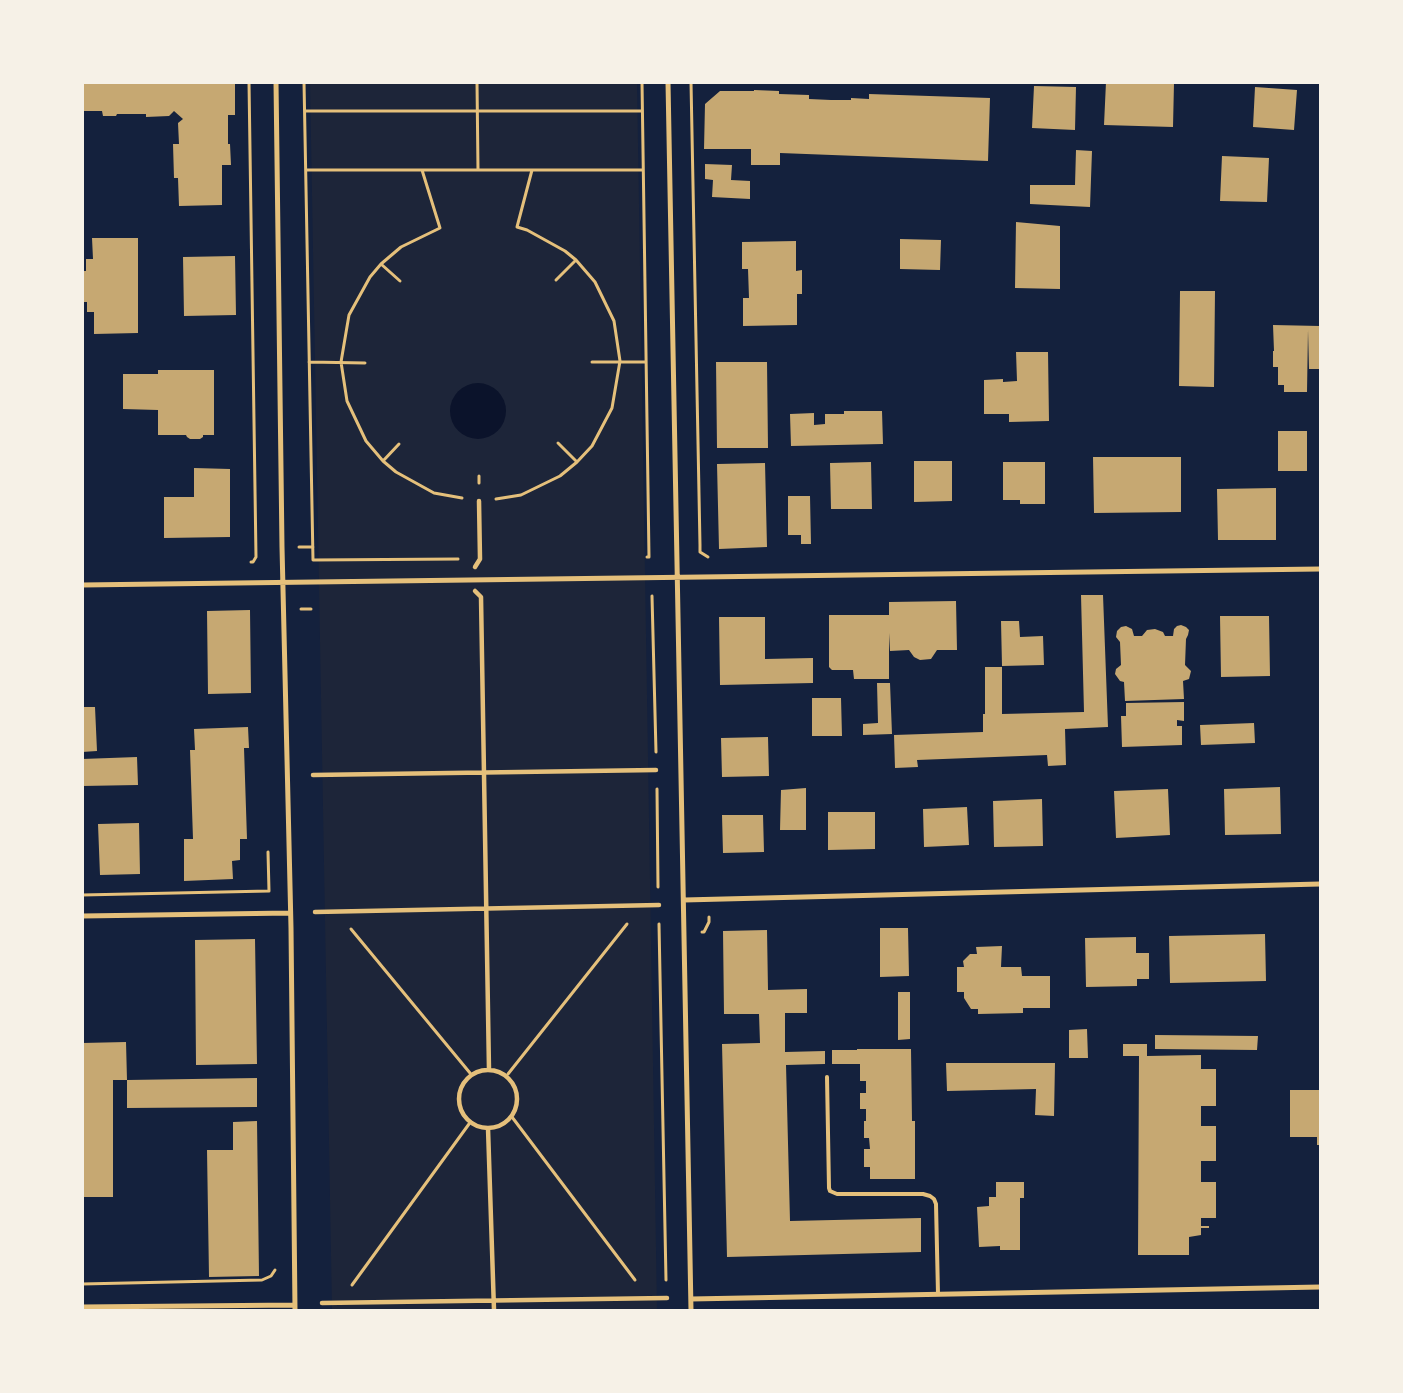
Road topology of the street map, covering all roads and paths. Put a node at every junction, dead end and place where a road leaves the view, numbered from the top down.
1 (249, 82) edge
2 (276, 82) edge
3 (304, 82) edge
4 (477, 82) edge
5 (642, 82) edge
6 (668, 82) edge
7 (691, 82) edge
8 (305, 111) junction
9 (478, 111) junction
10 (642, 111) junction
11 (306, 170) junction
12 (422, 170) junction
13 (478, 170) junction
14 (532, 170) junction
15 (643, 170) junction
16 (576, 260) junction
17 (381, 264) junction
18 (556, 280) dead end
19 (400, 281) dead end
20 (620, 361) junction
21 (309, 362) junction
22 (341, 362) junction
23 (592, 362) dead end
24 (646, 362) junction
25 (365, 363) dead end
26 (558, 443) dead end
27 (400, 444) dead end
28 (383, 462) junction
29 (578, 462) junction
30 (479, 501) junction
31 (299, 547) dead end
32 (313, 547) junction
33 (642, 557) dead end
34 (480, 559) junction
35 (711, 559) dead end
36 (243, 562) dead end
37 (475, 567) dead end
38 (1320, 569) edge
39 (677, 576) junction
40 (284, 582) junction
41 (82, 585) edge
42 (475, 591) dead end
43 (652, 594) dead end
44 (300, 609) dead end
45 (311, 609) dead end
46 (656, 770) junction
47 (484, 772) junction
48 (313, 776) dead end
49 (268, 852) dead end
50 (1320, 884) edge
51 (82, 895) edge
52 (684, 900) junction
53 (659, 905) junction
54 (642, 906) junction
55 (486, 908) junction
56 (315, 912) dead end
57 (337, 912) junction
58 (290, 913) junction
59 (82, 916) edge
60 (489, 1070) junction
61 (472, 1075) junction
62 (506, 1076) junction
63 (827, 1077) dead end
64 (512, 1117) junction
65 (471, 1123) junction
66 (488, 1128) junction
67 (82, 1284) edge
68 (262, 1286) dead end
69 (1320, 1287) edge
70 (938, 1294) junction
71 (667, 1298) joint
72 (650, 1299) junction
73 (691, 1299) junction
74 (494, 1300) junction
75 (322, 1303) dead end
76 (339, 1303) junction
77 (82, 1307) edge
78 (295, 1308) edge
79 (494, 1310) edge
80 (691, 1310) edge

1 - 36 path
2 - 40 street
3 - 8 path
4 - 9 path
5 - 10 path
6 - 39 street
7 - 35 path
8 - 9 path
8 - 11 path
9 - 10 path
9 - 13 path
10 - 15 path
11 - 12 path
11 - 21 path
12 - 13 path
12 - 17 path
13 - 14 path
14 - 15 path
14 - 16 path
15 - 24 path
16 - 18 path
16 - 20 path
17 - 19 path
17 - 22 path
20 - 23 path
20 - 24 path
20 - 29 path
21 - 22 path
21 - 32 path
22 - 25 path
22 - 28 path
24 - 33 path
26 - 29 path
27 - 28 path
28 - 30 path
29 - 30 path
30 - 34 street
31 - 32 path
32 - 34 path
34 - 37 street
38 - 39 street
39 - 40 street
39 - 52 street
40 - 41 street
40 - 58 street
42 - 47 street
43 - 46 path
44 - 45 path
46 - 47 street
46 - 53 path
47 - 48 street
47 - 55 street
49 - 51 path
50 - 52 street
52 - 73 street
53 - 54 street
53 - 71 path
54 - 55 street
54 - 62 path
55 - 57 street
55 - 60 street
56 - 57 street
57 - 61 path
58 - 59 street
58 - 78 street
60 - 61 street
60 - 62 street
61 - 65 street
62 - 64 street
63 - 70 lane
64 - 66 street
64 - 72 path
65 - 66 street
65 - 76 path
66 - 74 street
67 - 68 path
69 - 70 street
70 - 73 street
71 - 72 street
72 - 74 street
73 - 80 street
74 - 76 street
74 - 79 street
75 - 76 street
77 - 78 street

